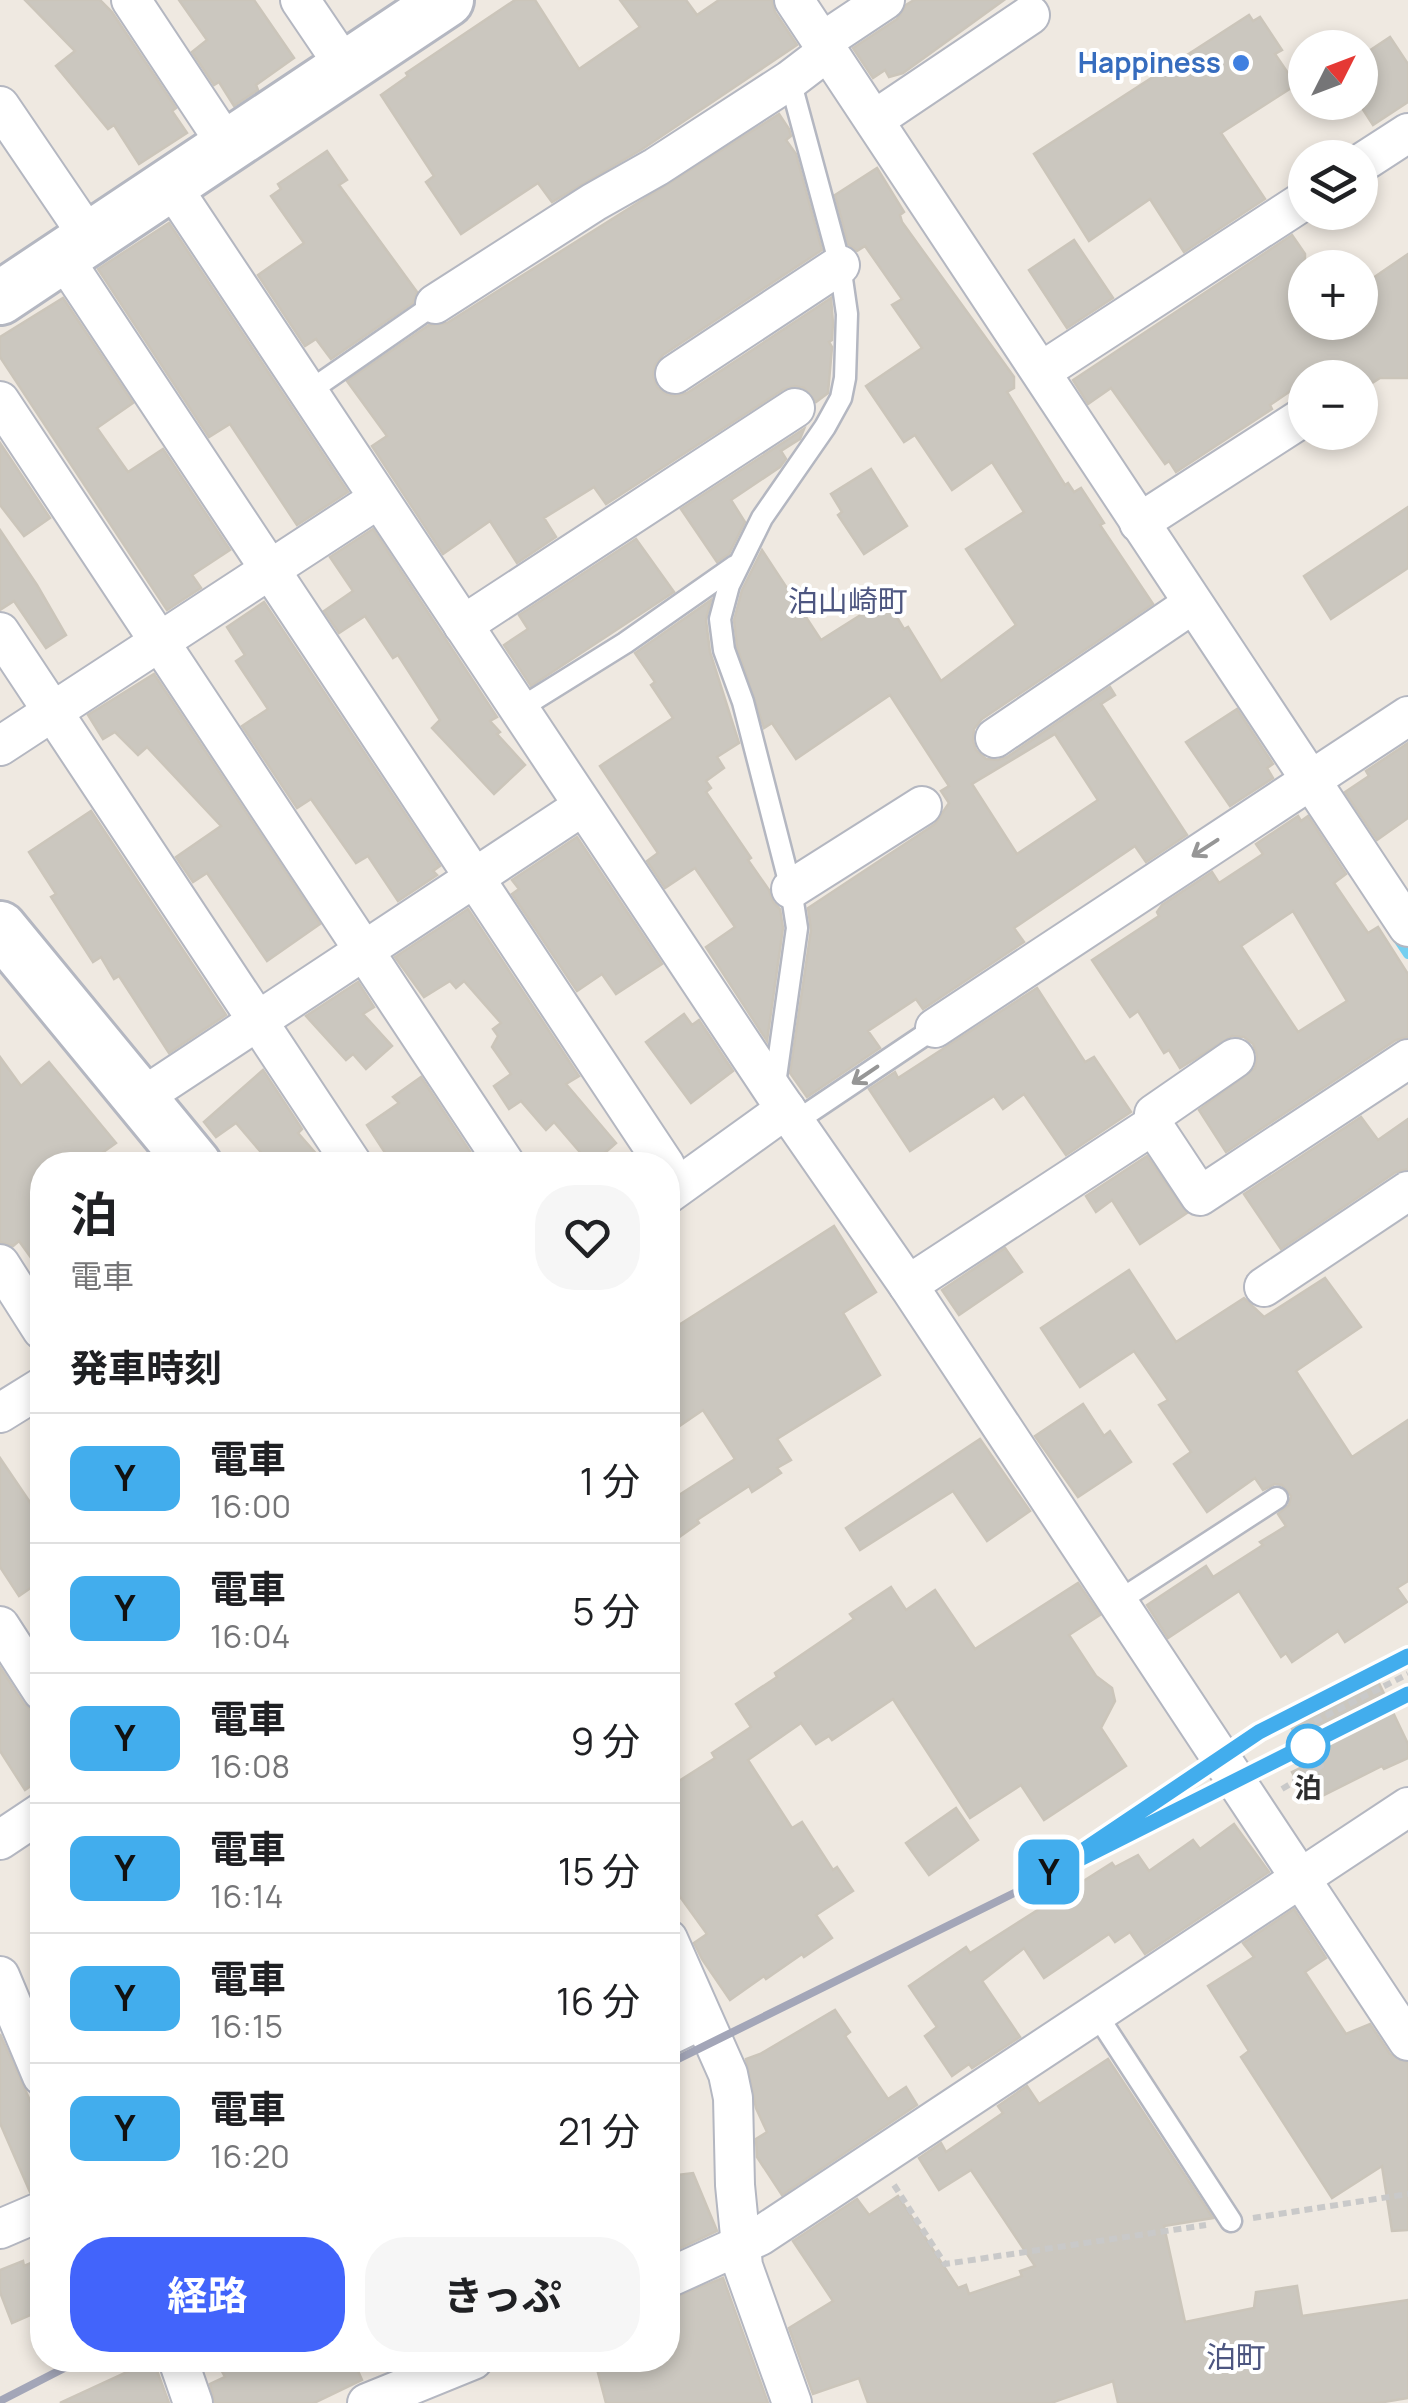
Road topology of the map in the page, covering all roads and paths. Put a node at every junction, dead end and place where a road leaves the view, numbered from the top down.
1 (131, 0) edge
2 (300, 0) edge
3 (447, 0) edge
4 (794, 0) edge
5 (885, 0) edge
6 (1030, 16) dead end
7 (815, 59) junction
8 (346, 68) junction
9 (0, 106) edge
10 (874, 120) junction
11 (1408, 132) edge
12 (227, 144) junction
13 (1378, 152) edge
14 (170, 184) junction
15 (1288, 211) edge
16 (76, 247) junction
17 (840, 264) junction
18 (0, 298) edge
19 (435, 304) joint
20 (1042, 371) junction
21 (675, 374) dead end
22 (308, 392) junction
23 (0, 401) edge
24 (795, 408) dead end
25 (1288, 427) edge
26 (378, 499) junction
27 (1139, 523) junction
28 (741, 562) junction
29 (271, 569) junction
30 (1192, 605) junction
31 (463, 625) junction
32 (0, 632) edge
33 (160, 643) junction
34 (519, 709) junction
35 (53, 712) junction
36 (1408, 716) edge
37 (995, 738) dead end
38 (0, 746) edge
39 (1302, 786) junction
40 (583, 806) junction
41 (922, 806) dead end
42 (472, 876) junction
43 (791, 889) junction
44 (1408, 926) edge
45 (0, 928) edge
46 (364, 948) junction
47 (257, 1018) junction
48 (935, 1028) joint
49 (1234, 1058) dead end
50 (1408, 1058) edge
51 (141, 1098) junction
52 (785, 1108) junction
53 (1152, 1125) junction
54 (185, 1152) edge
55 (345, 1152) edge
56 (497, 1152) edge
57 (653, 1152) edge
58 (680, 1172) edge
59 (1408, 1191) edge
60 (0, 1264) edge
61 (908, 1285) junction
62 (1264, 1287) dead end
63 (30, 1311) edge
64 (30, 1394) edge
65 (0, 1413) edge
66 (1278, 1498) dead end
67 (1117, 1602) junction
68 (0, 1626) edge
69 (30, 1672) edge
70 (1408, 1674) edge
71 (1252, 1806) junction
72 (1408, 1808) edge
73 (30, 1820) edge
74 (0, 1840) edge
75 (1301, 1876) junction
76 (680, 1967) edge
77 (0, 1976) edge
78 (1095, 2012) junction
79 (703, 2019) junction
80 (680, 2030) edge
81 (11, 2032) edge
82 (1408, 2040) edge
83 (30, 2059) edge
84 (878, 2158) junction
85 (1408, 2194) edge
86 (30, 2216) edge
87 (1231, 2221) junction
88 (0, 2229) edge
89 (742, 2245) junction
90 (680, 2273) edge
91 (182, 2372) edge
92 (443, 2372) edge
93 (193, 2403) edge
94 (367, 2403) edge
95 (792, 2403) edge

1 - 12 street
2 - 8 street
3 - 8 street
4 - 7 street
5 - 7 street
6 - 10 street
7 - 10 street
7 - 17 lane
7 - 19 street
8 - 12 street
9 - 16 street
10 - 20 street
11 - 13 street
12 - 14 street
14 - 16 street
14 - 22 street
15 - 20 street
16 - 18 street
16 - 29 street
17 - 21 street
17 - 28 lane
19 - 22 lane
20 - 27 street
22 - 26 street
23 - 33 street
24 - 31 street
25 - 27 street
26 - 29 street
26 - 31 street
27 - 30 street
28 - 34 lane
28 - 43 lane
29 - 33 street
29 - 42 street
30 - 37 street
30 - 39 street
31 - 34 street
32 - 35 street
33 - 35 street
33 - 46 street
34 - 40 street
35 - 38 street
35 - 47 street
36 - 39 street
39 - 44 street
39 -> 48 street
40 - 42 street
40 - 52 street
41 - 43 street
42 - 46 street
42 - 57 street
43 - 52 lane
45 - 51 street
46 - 47 street
46 - 56 street
47 - 51 street
47 - 55 street
48 -> 52 lane
49 - 53 street
50 - 53 street
51 - 54 street
52 - 58 street
52 - 61 street
53 - 61 street
59 - 62 street
60 - 63 street
61 - 67 street
64 - 65 street
66 - 67 lane
67 - 71 street
68 - 69 street
70 - 71 path
71 - 75 street
72 - 75 street
73 - 74 street
75 - 78 street
75 - 82 street
76 - 79 street
77 - 81 street
78 - 84 street
78 - 87 lane
79 - 80 street
79 - 89 street
81 - 83 street
84 - 87 path
84 - 89 street
85 - 87 path
86 - 88 street
89 - 90 street
89 - 95 street
91 - 93 street
92 - 94 street

